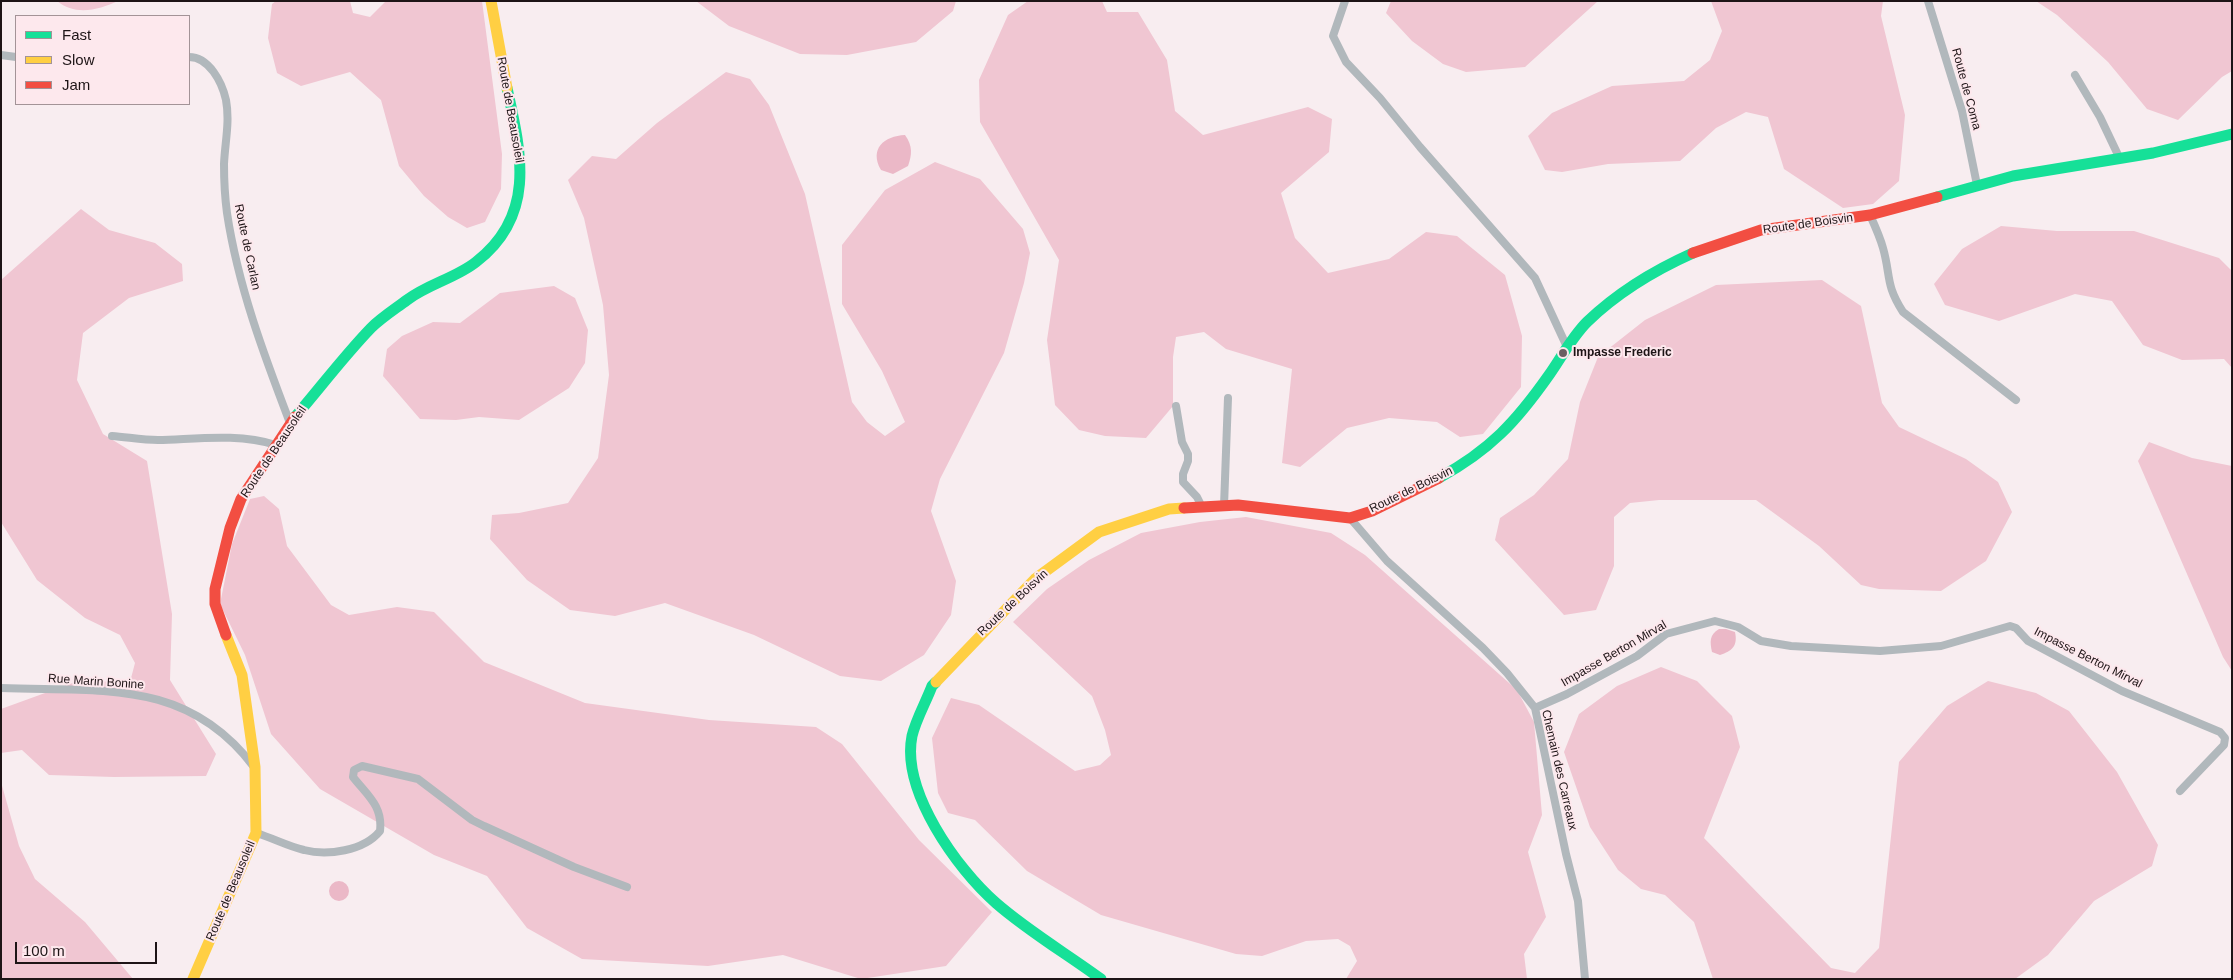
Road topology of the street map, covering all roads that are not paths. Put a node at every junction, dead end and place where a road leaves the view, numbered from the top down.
1 (491, 1) edge
2 (1345, 1) edge
3 (1928, 1) edge
4 (1, 55) edge
5 (15, 57) edge
6 (190, 57) edge
7 (2075, 75) dead end
8 (2232, 134) edge
9 (2119, 157) junction
10 (1977, 185) junction
11 (1870, 215) junction
12 (1567, 347) junction
13 (1228, 398) dead end
14 (2016, 400) dead end
15 (1176, 406) dead end
16 (290, 424) junction
17 (112, 436) dead end
18 (276, 445) junction
19 (1224, 506) junction
20 (1202, 507) junction
21 (1350, 518) junction
22 (1, 688) edge
23 (1535, 708) junction
24 (255, 767) junction
25 (2180, 791) dead end
26 (256, 833) junction
27 (627, 887) dead end
28 (193, 979) edge
29 (1101, 979) edge
30 (1585, 979) edge

1 - 16 main road, Route de Beausoleil
2 - 12 street
3 - 10 street, Route de Coma
4 - 5 street
6 - 16 street, Route de Carlan
7 - 9 street
8 - 9 main road, Route de Boisvin
9 - 10 main road, Route de Boisvin
10 - 11 main road, Route de Boisvin
11 - 12 main road, Route de Boisvin
11 - 14 street
12 - 21 main road, Route de Boisvin
13 - 19 street
15 - 20 street
16 - 18 main road, Route de Beausoleil
17 - 18 street
18 - 24 main road, Route de Beausoleil
19 - 20 main road, Route de Boisvin
19 - 21 main road, Route de Boisvin
20 - 29 main road, Route de Boisvin
21 - 23 street, Chemain des Carreaux
22 - 24 street, Rue Marin Bonine
23 - 25 street, Impasse Berton Mirval
23 - 30 street, Chemain des Carreaux
24 - 26 main road, Route de Beausoleil
26 - 27 street
26 - 28 main road, Route de Beausoleil

